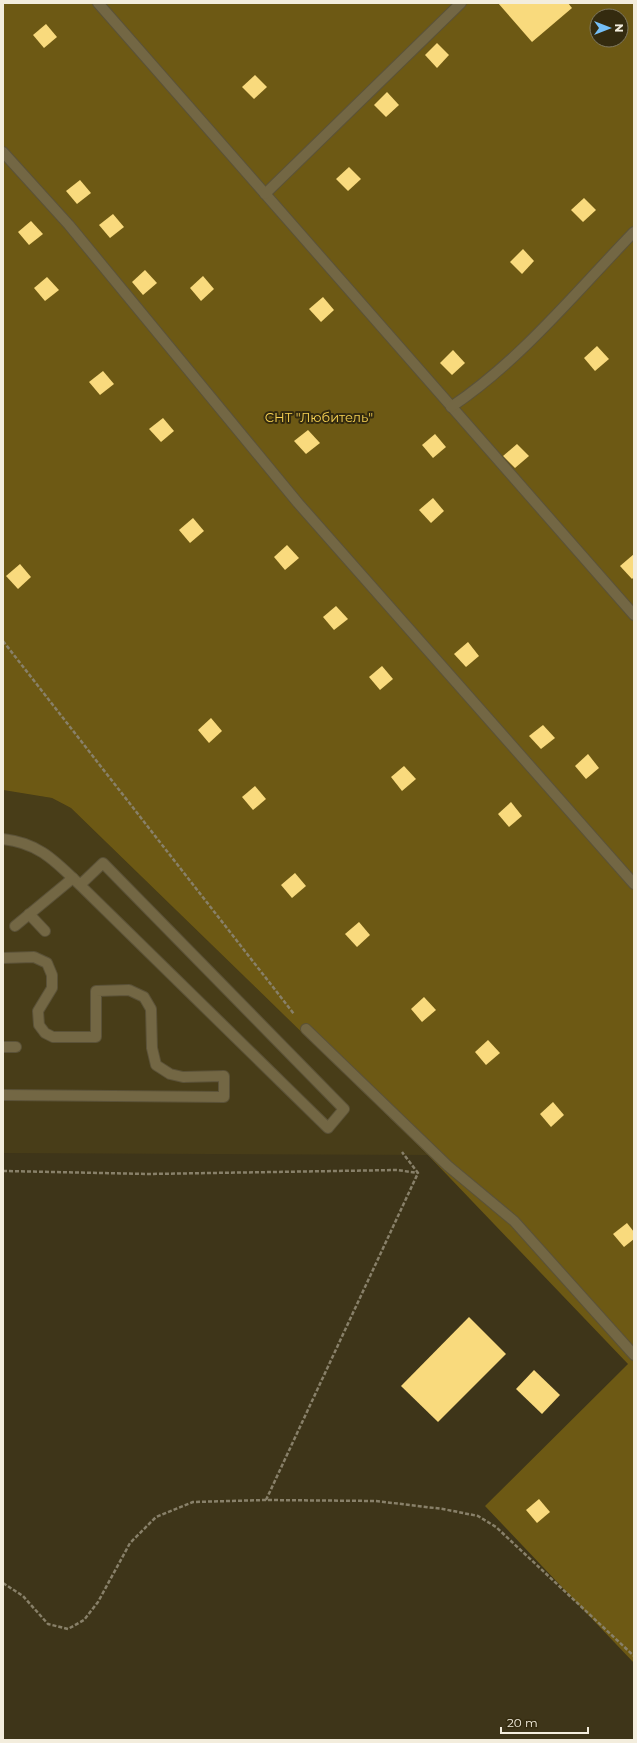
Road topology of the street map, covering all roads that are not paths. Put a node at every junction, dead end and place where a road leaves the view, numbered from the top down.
1 (98, 3) edge
2 (461, 3) edge
3 (3, 152) edge
4 (265, 194) junction
5 (634, 232) edge
6 (451, 407) junction
7 (634, 615) edge
8 (3, 839) edge
9 (76, 882) junction
10 (634, 884) edge
11 (29, 914) junction
12 (15, 926) dead end
13 (45, 931) dead end
14 (3, 958) edge
15 (306, 1029) dead end
16 (3, 1047) edge
17 (16, 1047) dead end
18 (3, 1095) edge
19 (634, 1355) edge

1 - 4 lane
2 - 4 lane
3 - 10 lane
4 - 6 lane
5 - 6 lane
6 - 7 lane
8 - 9 lane
9 - 9 lane
9 - 11 lane
11 - 12 lane
11 - 13 lane
14 - 18 lane
15 - 19 lane
16 - 17 lane

